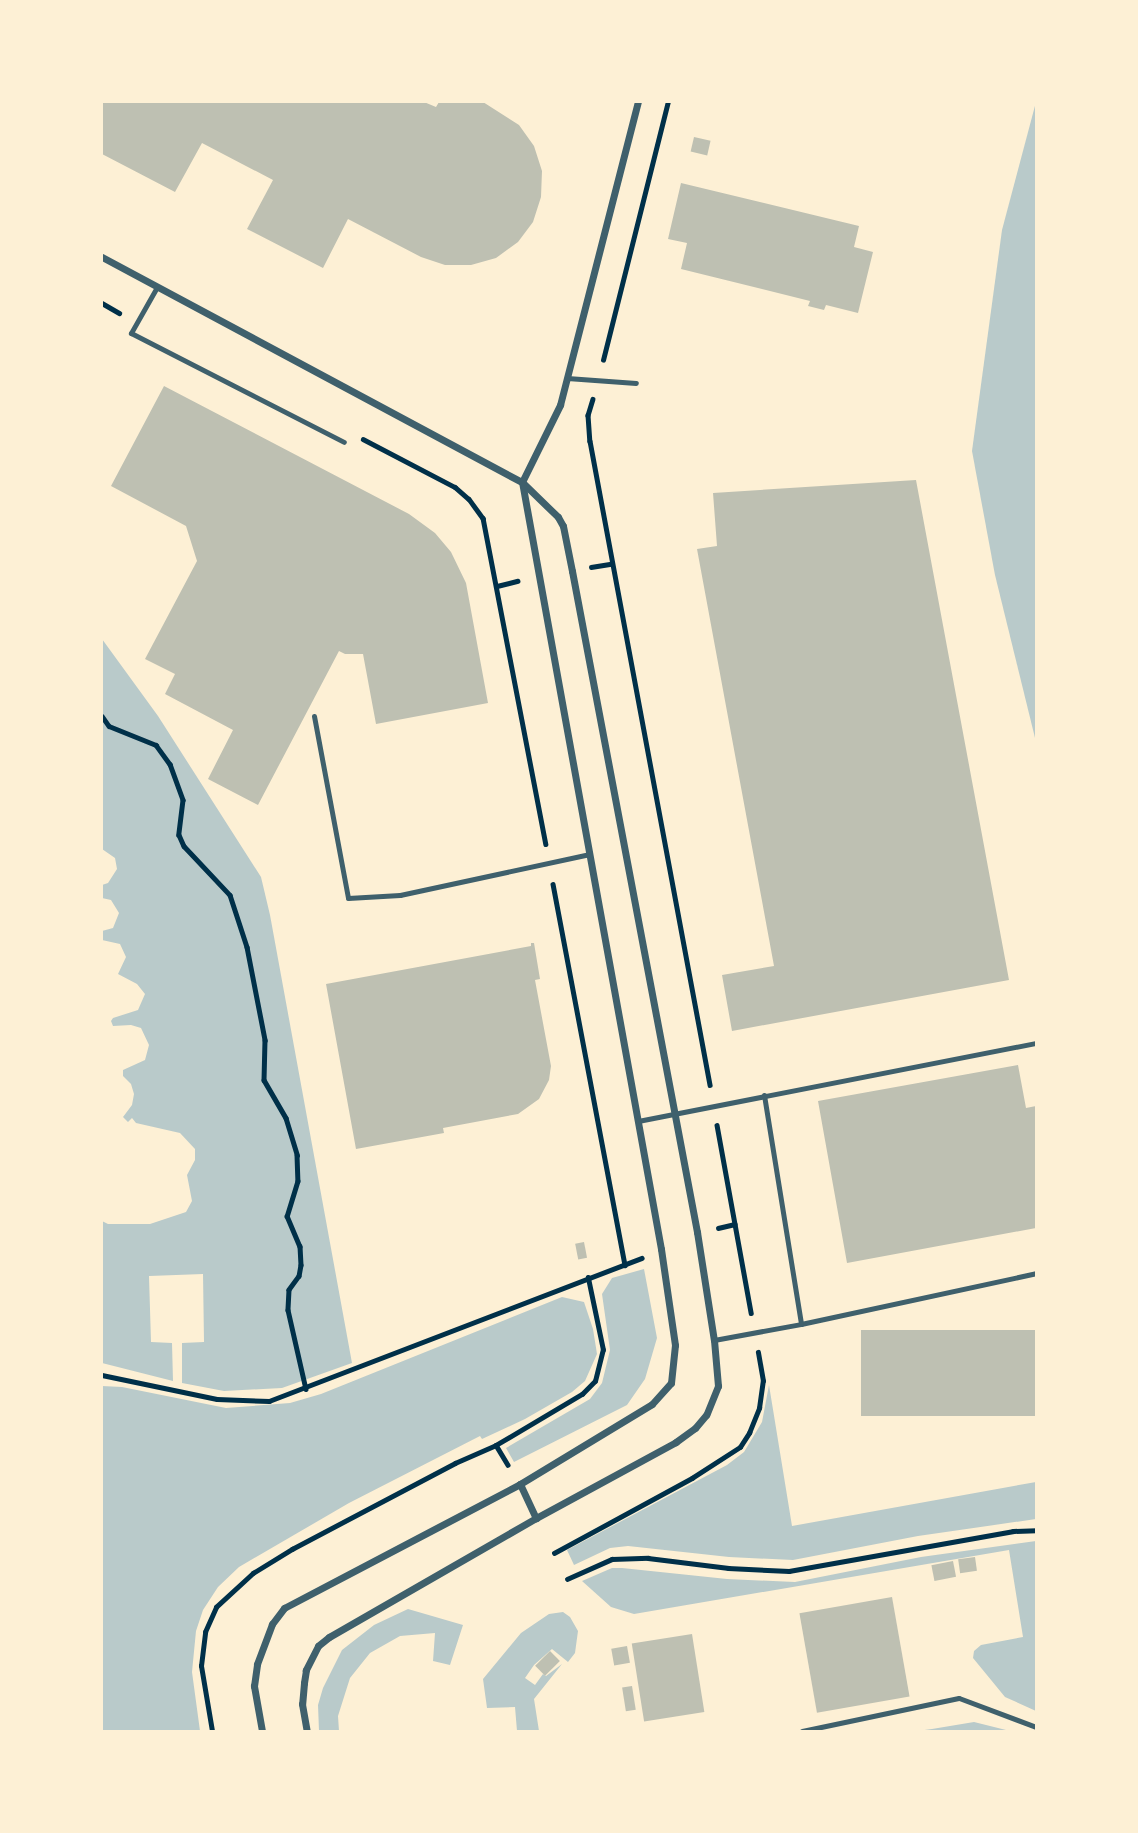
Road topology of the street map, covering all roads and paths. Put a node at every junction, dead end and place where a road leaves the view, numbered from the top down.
1 (638, 102) edge
2 (668, 102) edge
3 (102, 257) edge
4 (158, 287) junction
5 (102, 303) edge
6 (137, 322) junction
7 (567, 378) junction
8 (597, 380) junction
9 (636, 383) dead end
10 (353, 434) dead end
11 (344, 442) dead end
12 (522, 482) junction
13 (102, 716) edge
14 (314, 716) dead end
15 (589, 854) junction
16 (550, 865) junction
17 (1037, 1042) edge
18 (764, 1095) junction
19 (714, 1107) junction
20 (673, 1114) junction
21 (638, 1121) junction
22 (1037, 1273) edge
23 (588, 1278) junction
24 (801, 1324) junction
25 (754, 1332) junction
26 (714, 1340) junction
27 (102, 1375) edge
28 (306, 1389) junction
29 (520, 1484) junction
30 (536, 1518) junction
31 (1037, 1530) edge
32 (554, 1553) dead end
33 (567, 1579) dead end
34 (1037, 1727) edge
35 (212, 1731) edge
36 (262, 1731) edge
37 (307, 1731) edge
38 (802, 1731) edge

1 - 7 street
2 - 8 path
3 - 4 street
4 - 6 lane
4 - 12 street
5 - 6 path
6 - 11 lane
7 - 8 lane
7 - 12 street
8 - 9 lane
8 - 19 path
10 - 16 path
12 - 15 street
12 - 20 street
13 - 28 path
14 - 16 lane
15 - 16 lane
15 - 21 street
16 - 23 path
17 - 18 lane
18 - 19 lane
18 - 24 lane
19 - 20 lane
19 - 25 path
20 - 21 lane
20 - 26 street
21 - 29 street
22 - 24 lane
23 - 28 path
23 - 35 path
24 - 25 lane
25 - 26 lane
25 - 32 path
26 - 30 street
27 - 28 path
29 - 30 street
29 - 36 street
30 - 37 street
31 - 33 path
34 - 38 lane

